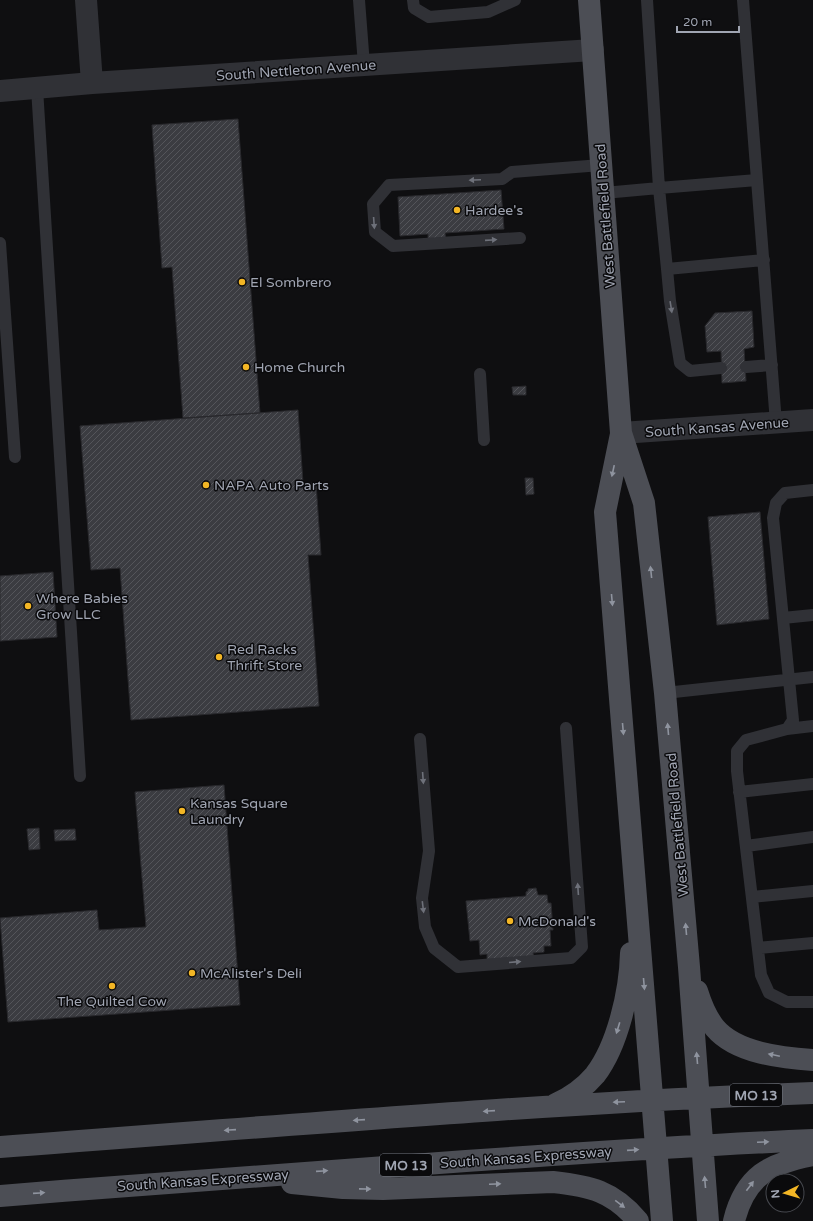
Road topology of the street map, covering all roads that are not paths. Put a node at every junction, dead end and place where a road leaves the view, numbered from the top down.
1 (86, 0) edge
2 (359, 0) edge
3 (413, 0) edge
4 (515, 0) edge
5 (590, 0) edge
6 (593, 0) edge
7 (647, 0) edge
8 (743, 0) edge
9 (593, 50) junction
10 (364, 65) junction
11 (92, 83) junction
12 (37, 88) junction
13 (0, 91) edge
14 (601, 165) junction
15 (757, 180) junction
16 (659, 188) junction
17 (604, 193) junction
18 (520, 238) dead end
19 (0, 243) edge
20 (764, 260) junction
21 (1, 265) edge
22 (667, 269) junction
23 (4, 344) edge
24 (772, 365) junction
25 (746, 367) dead end
26 (721, 368) dead end
27 (480, 374) dead end
28 (813, 420) edge
29 (776, 423) junction
30 (621, 433) junction
31 (484, 440) dead end
32 (15, 457) dead end
33 (813, 490) edge
34 (813, 615) edge
35 (783, 618) junction
36 (813, 677) edge
37 (789, 679) junction
38 (665, 693) junction
39 (813, 726) edge
40 (566, 728) dead end
41 (787, 729) junction
42 (420, 739) dead end
43 (80, 776) dead end
44 (813, 784) edge
45 (739, 792) junction
46 (813, 837) edge
47 (746, 846) junction
48 (633, 850) junction
49 (813, 890) edge
50 (752, 897) junction
51 (813, 943) edge
52 (758, 948) junction
53 (689, 967) junction
54 (813, 1002) edge
55 (813, 1060) edge
56 (813, 1093) edge
57 (700, 1097) junction
58 (653, 1100) junction
59 (551, 1106) junction
60 (813, 1140) edge
61 (702, 1145) junction
62 (0, 1147) edge
63 (656, 1148) junction
64 (813, 1155) edge
65 (243, 1176) junction
66 (0, 1196) edge
67 (638, 1221) edge
68 (662, 1221) edge
69 (708, 1221) edge
70 (734, 1221) edge

1 - 11 street
2 - 10 lane
3 - 4 lane
5 - 6 lane
5 - 9 main road, West Battlefield Road
7 - 16 lane
8 - 15 lane
9 - 10 street, South Nettleton Avenue
9 - 14 main road, West Battlefield Road
10 - 11 street, South Nettleton Avenue
11 - 12 street, South Nettleton Avenue
12 - 13 street, South Nettleton Avenue
12 - 43 lane
14 - 17 main road, West Battlefield Road
14 -> 18 lane
15 - 16 lane
15 - 20 lane
16 - 17 lane
16 - 22 lane
17 - 30 main road, West Battlefield Road
19 - 21 lane
20 - 22 lane
20 - 24 lane
21 - 23 lane
22 -> 26 lane
23 - 32 lane
24 - 25 lane
24 - 29 lane
27 - 31 lane
28 - 29 street, South Kansas Avenue
29 - 30 street, South Kansas Avenue
38 -> 30 main road, West Battlefield Road
30 -> 48 main road, West Battlefield Road
33 - 35 lane
34 - 35 lane
35 - 37 lane
36 - 37 lane
37 - 38 lane
37 - 41 lane
53 -> 38 main road, West Battlefield Road
39 - 41 lane
42 -> 40 lane
41 - 45 lane
44 - 45 lane
45 - 47 lane
46 - 47 lane
47 - 50 lane
48 -> 58 main road, West Battlefield Road
48 -> 59 main road
49 - 50 lane
50 - 52 lane
51 - 52 lane
52 - 54 lane
55 -> 53 main road
57 -> 53 main road, West Battlefield Road
56 - 57 main road, MO 13
57 - 58 main road, MO 13
57 - 61 main road, West Battlefield Road
58 -> 59 main road, MO 13
58 - 63 main road, West Battlefield Road
59 -> 62 main road, MO 13
61 -> 60 main road, South Kansas Expressway / MO 13
61 - 63 main road, South Kansas Expressway / MO 13
69 -> 61 main road, West Battlefield Road
65 -> 63 main road, South Kansas Expressway / MO 13
63 - 68 main road, West Battlefield Road
70 -> 64 main road
66 -> 65 main road, South Kansas Expressway / MO 13
65 -> 67 main road

